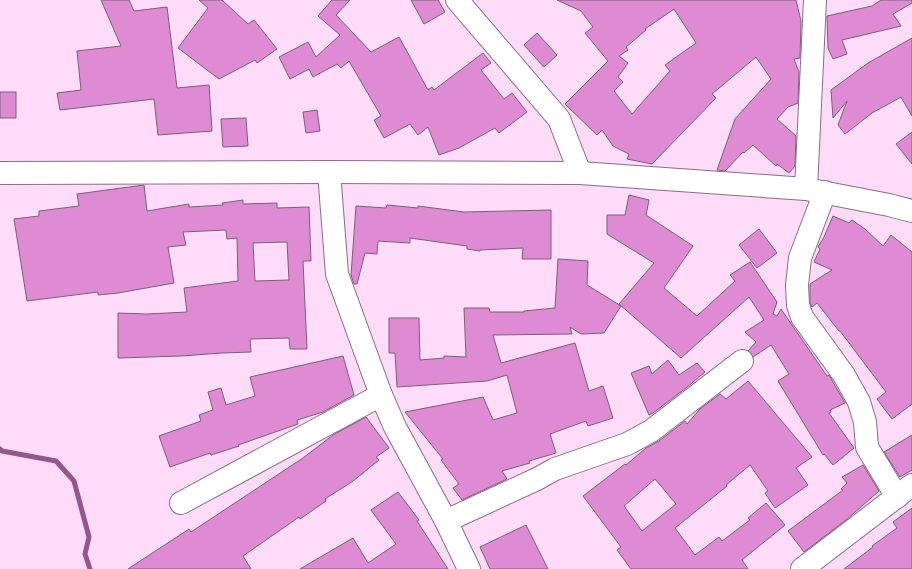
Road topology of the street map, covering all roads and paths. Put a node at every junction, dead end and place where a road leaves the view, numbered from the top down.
1 (457, 0) edge
2 (815, 0) edge
3 (329, 172) junction
4 (580, 173) junction
5 (0, 174) edge
6 (815, 191) junction
7 (912, 211) edge
8 (742, 361) dead end
9 (381, 395) junction
10 (904, 491) edge
11 (181, 503) dead end
12 (446, 521) junction
13 (469, 569) edge
14 (802, 569) edge

1 - 4 street
2 - 6 street
3 - 4 street
3 - 5 street
3 - 9 street
4 - 6 street
6 - 7 street
6 - 10 street
8 - 12 street
9 - 11 street
9 - 12 street
10 - 14 street
12 - 13 street

